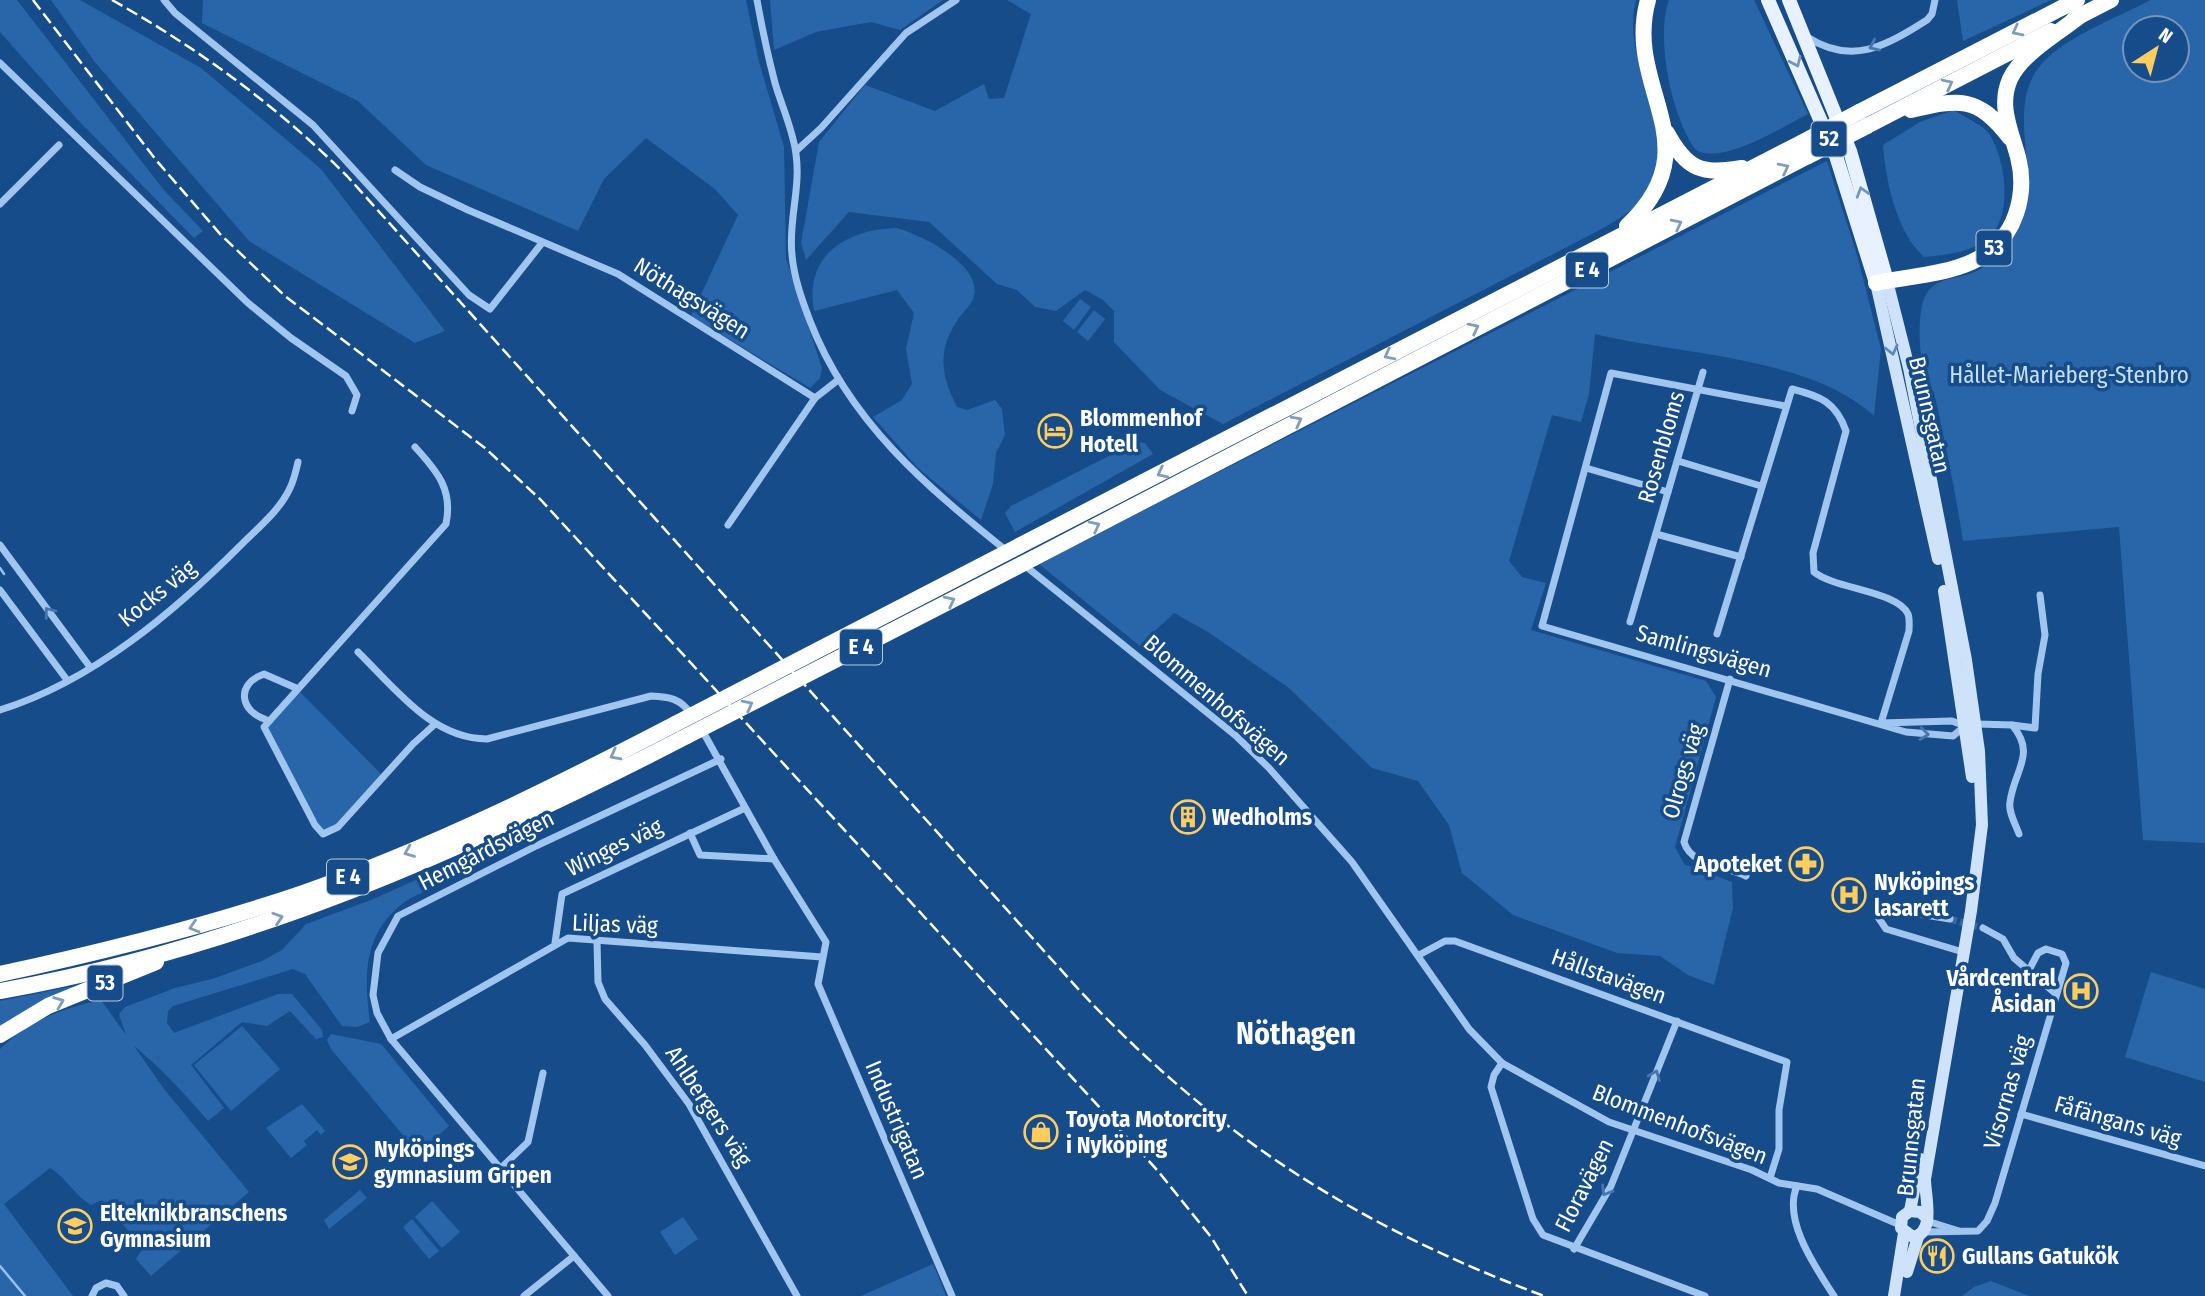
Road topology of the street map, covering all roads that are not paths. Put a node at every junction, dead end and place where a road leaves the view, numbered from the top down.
1 (164, 0) edge
2 (757, 0) edge
3 (956, 0) edge
4 (1648, 0) edge
5 (1768, 0) edge
6 (1789, 0) edge
7 (1935, 0) edge
8 (2111, 0) edge
9 (2079, 8) edge
10 (1805, 36) junction
11 (0, 63) edge
12 (1888, 115) junction
13 (1863, 119) junction
14 (1665, 129) junction
15 (2013, 142) junction
16 (59, 145) dead end
17 (1804, 149) junction
18 (796, 150) junction
19 (1758, 165) junction
20 (396, 170) dead end
21 (0, 204) edge
22 (1613, 240) junction
23 (541, 243) junction
24 (1882, 282) junction
25 (1703, 372) dead end
26 (838, 380) junction
27 (1698, 390) junction
28 (815, 398) junction
29 (1785, 406) junction
30 (352, 411) dead end
31 (415, 447) dead end
32 (1678, 461) junction
33 (298, 462) dead end
34 (1586, 468) junction
35 (1761, 486) junction
36 (1668, 492) junction
37 (728, 525) dead end
38 (1656, 534) junction
39 (0, 545) edge
40 (1741, 557) junction
41 (0, 590) edge
42 (2040, 595) dead end
43 (1630, 622) dead end
44 (1717, 634) dead end
45 (358, 652) dead end
46 (90, 667) junction
47 (1730, 679) junction
48 (67, 680) junction
49 (296, 688) junction
50 (0, 710) edge
51 (267, 720) junction
52 (1881, 723) junction
53 (434, 725) junction
54 (1971, 725) junction
55 (2012, 725) junction
56 (721, 759) junction
57 (744, 808) junction
58 (690, 832) junction
59 (2019, 834) dead end
60 (774, 859) junction
61 (1746, 876) dead end
62 (1881, 908) dead end
63 (1878, 917) dead end
64 (1950, 919) tunnel mouth
65 (1983, 928) tunnel mouth
66 (213, 938) junction
67 (597, 940) junction
68 (555, 943) junction
69 (1963, 952) junction
70 (1419, 955) junction
71 (822, 957) junction
72 (2029, 970) junction
73 (0, 974) edge
74 (0, 991) edge
75 (2055, 993) junction
76 (1677, 1021) junction
77 (0, 1035) edge
78 (391, 1039) junction
79 (1943, 1060) junction
80 (1502, 1063) junction
81 (543, 1073) dead end
82 (2021, 1114) junction
83 (1632, 1130) junction
84 (2205, 1166) edge
85 (501, 1168) junction
86 (1770, 1178) junction
87 (1797, 1186) junction
88 (1873, 1211) junction
89 (1915, 1224) junction
90 (1574, 1249) junction
91 (574, 1256) junction
92 (92, 1296) edge
93 (124, 1296) edge
94 (524, 1296) edge
95 (608, 1296) edge
96 (797, 1296) edge
97 (952, 1296) edge
98 (1705, 1296) edge
99 (1834, 1296) edge
100 (1895, 1296) edge
101 (1902, 1296) edge

1 - 23 street
2 - 18 street, Blommenhofsvägen
3 - 18 street
4 - 14 highway
5 -> 24 main road, Brunnsgatan / 52
6 - 10 main road, Brunnsgatan / 52
7 -> 10 street
8 - 9 highway, E 4
12 -> 9 highway, E 4
9 -> 13 highway, E 4
9 - 15 highway
24 -> 10 main road, Brunnsgatan / 52
11 - 30 street
12 - 13 highway, E 4
12 - 15 highway, 53
13 - 17 highway, E 4, bridge
14 - 19 highway
14 - 22 highway
15 - 24 highway, 53
16 - 21 street
17 - 19 highway, E 4
66 -> 17 highway, E 4, bridge
18 - 26 street, Blommenhofsvägen
19 - 22 highway, E 4
20 - 23 street, Nöthagsvägen
22 -> 73 highway, E 4, bridge
23 - 28 street, Nöthagsvägen
24 - 54 main road, Brunnsgatan
25 - 27 street, Rosenbloms
26 - 28 street
26 - 70 street, Blommenhofsvägen
27 - 29 street
27 - 32 street, Rosenbloms
27 - 34 street
28 - 37 street
29 - 35 street
29 - 52 street
31 - 49 street
32 - 35 street
32 - 36 street, Rosenbloms
33 - 46 street, Kocks väg
34 - 36 street
34 - 47 street, Samlingsvägen
35 - 40 street
36 - 38 street, Rosenbloms
38 - 40 street, Rosenbloms
38 - 43 street, Rosenbloms
46 -> 39 street
40 - 44 street
41 - 48 street
42 - 55 street
45 - 53 street
46 - 48 street, Kocks väg
47 - 52 street, Samlingsvägen
47 - 61 street, Olrogs väg
48 - 50 street, Kocks väg
49 - 51 street
49 - 51 street
51 - 53 street
52 - 54 street, Samlingsvägen
52 -> 54 street, Samlingsvägen
53 - 56 street
54 - 55 street
54 - 69 main road, Brunnsgatan
55 - 59 street
56 - 57 street
56 - 78 street, Hemgårdsvägen
57 - 58 street, Winges väg
57 - 60 street
58 - 60 street, Winges väg
58 - 68 street, Winges väg
60 - 71 street
62 - 64 street
63 - 69 street
65 - 72 street
66 - 74 highway, E 4
77 -> 66 highway, 53
67 - 68 street, Liljas väg
67 - 71 street, Liljas väg
67 - 96 street, Ahlbergers väg
68 - 78 street, Liljas väg
69 - 79 main road, Brunnsgatan
70 - 76 street, Hållstavägen
70 - 80 street, Blommenhofsvägen
71 - 97 street, Industrigatan
72 - 75 street
72 - 75 street, Visornas väg
75 - 82 street, Visornas väg
83 -> 76 street, Floravägen
76 - 86 street, Hållstavägen
78 - 85 street, Hemgårdsvägen
79 - 89 main road, Brunnsgatan
79 - 89 main road, Brunnsgatan
80 - 83 street, Blommenhofsvägen
80 - 90 street
81 - 85 street
82 - 84 street, Fåfängans väg
82 - 89 street, Visornas väg
83 - 86 street, Blommenhofsvägen
83 -> 90 street, Floravägen
85 - 91 street, Hemgårdsvägen
86 - 87 street, Blommenhofsvägen
87 - 88 street, Blommenhofsvägen
87 - 99 street
88 - 89 street, Blommenhofsvägen
88 - 89 street, Blommenhofsvägen
89 - 100 main road, Brunnsgatan
89 - 101 main road, Brunnsgatan
90 - 98 street
91 - 94 street
91 - 95 street, Hemgårdsvägen
92 - 93 street

